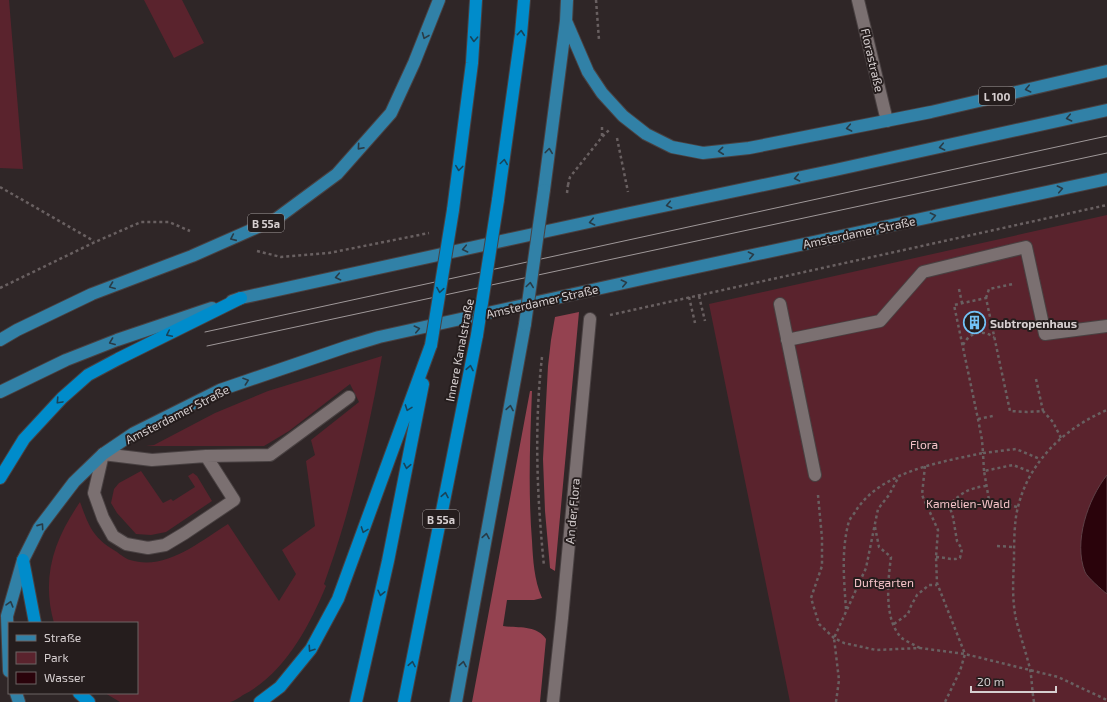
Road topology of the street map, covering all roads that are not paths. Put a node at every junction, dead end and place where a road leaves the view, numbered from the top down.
1 (439, 0) edge
2 (476, 0) edge
3 (524, 0) edge
4 (567, 0) edge
5 (858, 0) edge
6 (566, 20) junction
7 (1107, 71) edge
8 (1107, 110) edge
9 (887, 120) junction
10 (1107, 179) edge
11 (241, 298) junction
12 (780, 304) dead end
13 (590, 319) road end
14 (1107, 326) edge
15 (0, 340) edge
16 (787, 340) junction
17 (431, 345) junction
18 (0, 392) edge
19 (349, 397) dead end
20 (103, 454) junction
21 (206, 456) junction
22 (815, 475) road end
23 (0, 478) edge
24 (23, 560) junction
25 (35, 622) edge
26 (8, 644) edge
27 (80, 694) edge
28 (89, 702) edge
29 (260, 702) edge
30 (356, 702) edge
31 (404, 702) edge
32 (456, 702) edge
33 (552, 702) edge

1 -> 15 main road, B 55a
2 -> 17 highway, bridge
31 -> 3 highway, Innere Kanalstraße / B 55a, bridge
4 - 6 main road
5 - 9 street, Florastraße
9 -> 6 main road
32 -> 6 main road, bridge
7 -> 9 main road, L 100
8 -> 11 main road
20 -> 10 main road, Amsterdamer Straße
11 -> 18 main road
11 -> 23 highway
12 - 16 street
13 - 33 street, An der Flora
14 - 16 street
16 - 22 street
17 -> 29 highway
17 -> 30 highway
19 - 21 street
20 - 21 street
20 - 21 street
24 -> 20 main road, Amsterdamer Straße
24 - 25 highway
26 -> 24 main road, Amsterdamer Straße
27 - 28 highway

